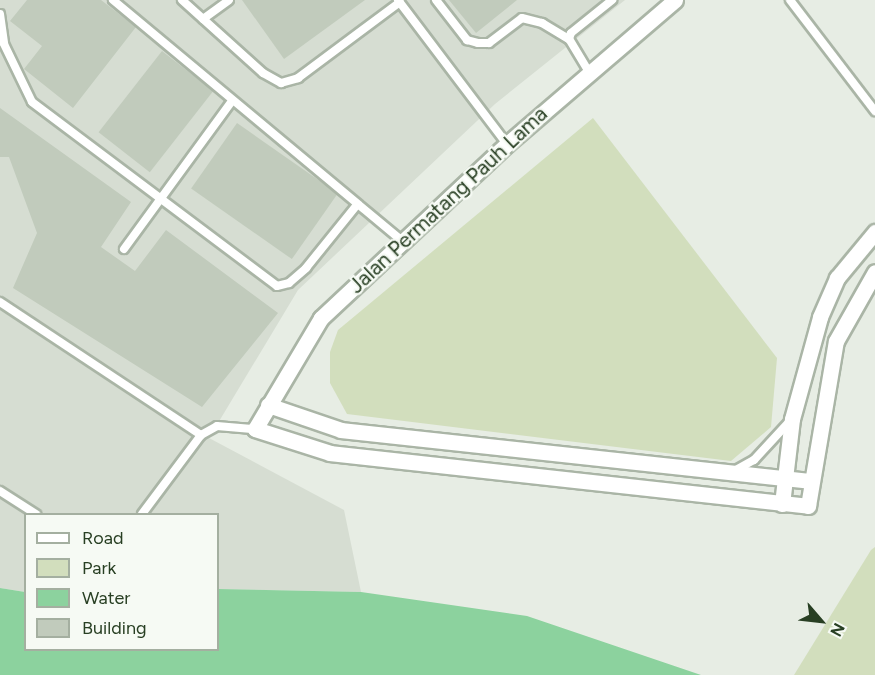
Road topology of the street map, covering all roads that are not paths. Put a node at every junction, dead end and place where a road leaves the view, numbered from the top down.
1 (113, 0) edge
2 (182, 0) edge
3 (229, 0) edge
4 (436, 0) edge
5 (612, 0) edge
6 (675, 0) edge
7 (790, 0) edge
8 (399, 1) edge
9 (0, 14) edge
10 (203, 19) junction
11 (568, 39) junction
12 (2, 44) edge
13 (589, 72) junction
14 (232, 101) junction
15 (875, 111) edge
16 (507, 144) junction
17 (158, 198) junction
18 (356, 206) junction
19 (875, 232) edge
20 (402, 241) junction
21 (124, 249) dead end
22 (875, 272) edge
23 (0, 302) edge
24 (268, 405) junction
25 (792, 419) junction
26 (255, 429) junction
27 (201, 435) junction
28 (730, 473) junction
29 (785, 478) junction
30 (811, 481) junction
31 (0, 491) edge
32 (782, 504) junction
33 (34, 513) edge
34 (143, 513) edge

1 - 14 lane
2 - 10 lane
3 - 10 lane
4 - 11 lane
5 - 11 lane
6 - 13 street, Jalan Permatang Pauh Lama
7 - 15 lane
8 - 10 lane
8 - 16 lane
9 - 12 lane
11 - 13 lane
12 - 17 lane
13 - 16 street, Jalan Permatang Pauh Lama
14 - 17 lane
14 - 18 lane
16 - 20 street, Jalan Permatang Pauh Lama
17 - 18 lane
17 - 21 lane
18 - 20 lane
19 - 25 street
20 - 24 street, Jalan Permatang Pauh Lama
22 - 30 street
23 - 27 lane
24 - 26 street, Jalan Permatang Pauh Lama
24 - 28 street
25 - 28 lane
25 - 29 street
26 - 27 lane
26 - 32 street
27 - 34 lane
28 - 29 street
29 - 30 street
29 - 32 street
30 - 32 street
31 - 33 lane

